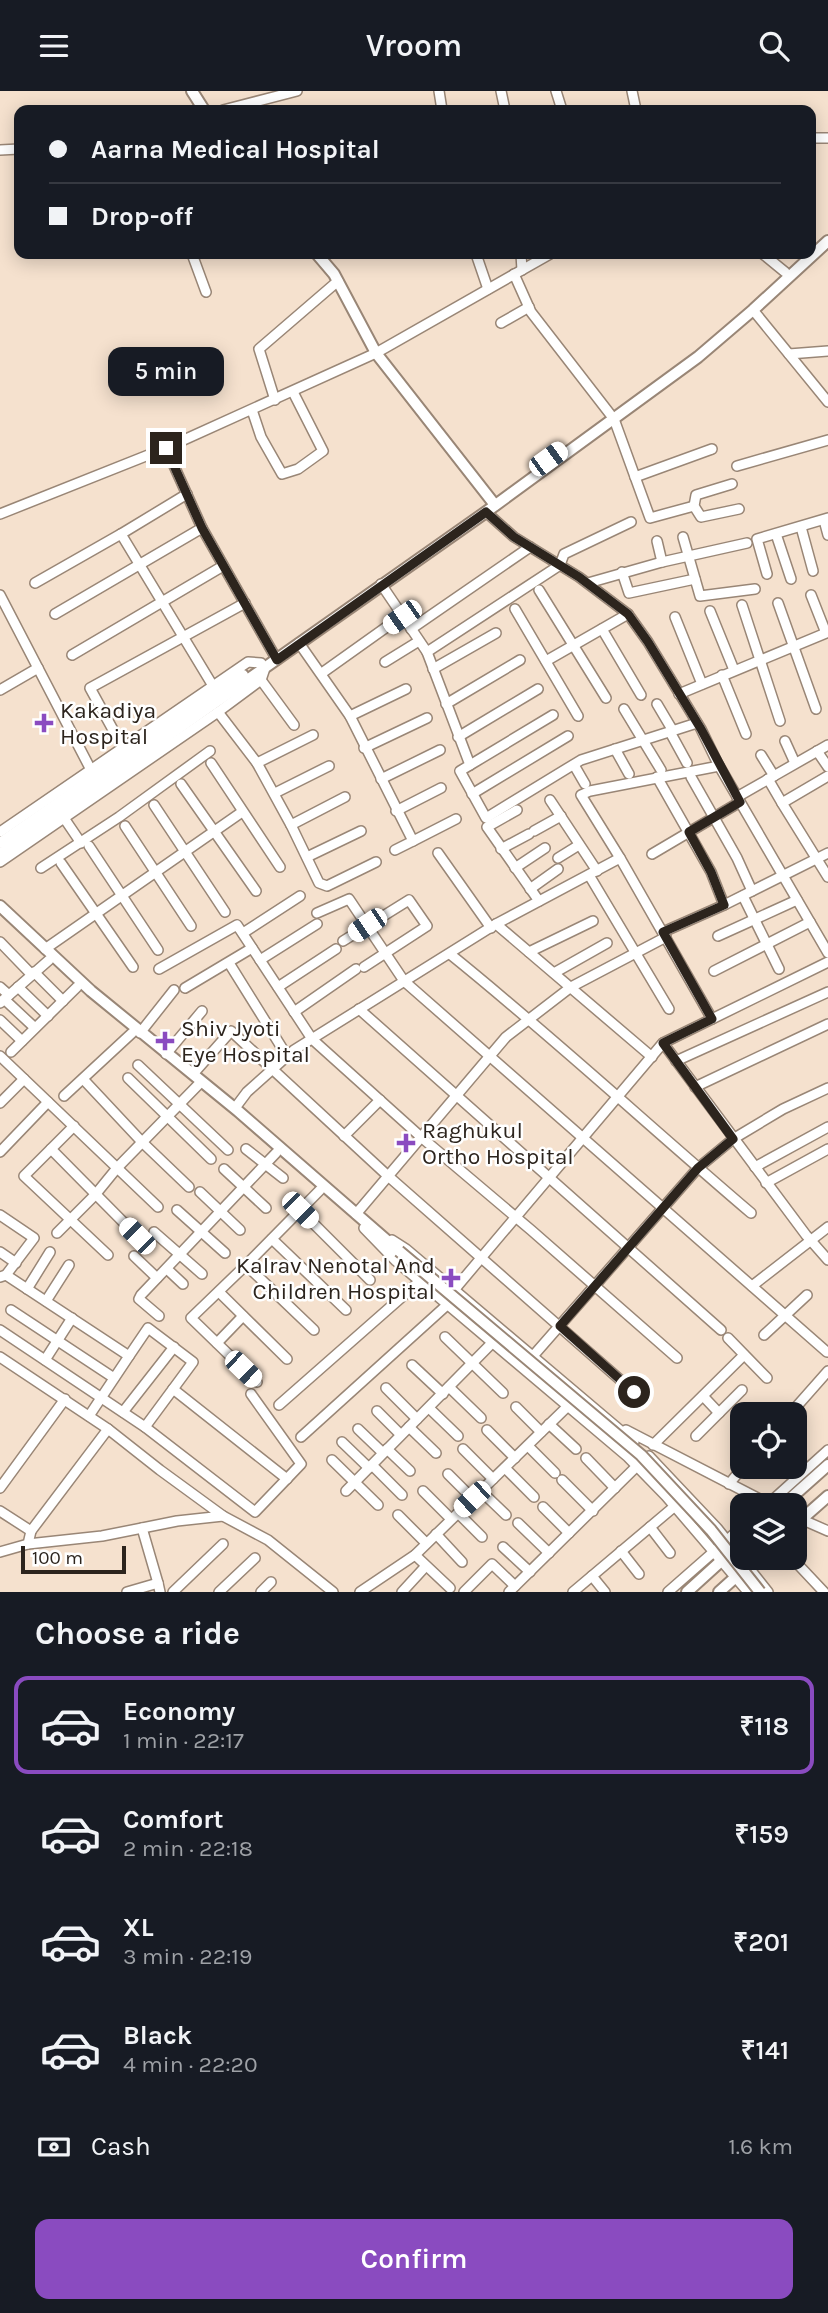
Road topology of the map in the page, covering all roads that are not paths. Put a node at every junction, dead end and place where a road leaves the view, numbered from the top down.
1 (297, 91) edge
2 (242, 105) edge
3 (194, 259) edge
4 (321, 259) edge
5 (478, 259) edge
6 (520, 259) edge
7 (541, 259) edge
8 (769, 259) edge
9 (799, 259) edge
10 (808, 259) edge
11 (518, 272) junction
12 (785, 272) junction
13 (338, 281) junction
14 (488, 289) junction
15 (206, 292) dead end
16 (529, 307) junction
17 (753, 310) junction
18 (500, 323) dead end
19 (828, 351) edge
20 (376, 353) junction
21 (789, 354) junction
22 (293, 392) junction
23 (275, 400) junction
24 (828, 402) edge
25 (253, 410) junction
26 (612, 416) junction
27 (828, 440) edge
28 (166, 448) junction
29 (712, 449) dead end
30 (737, 466) dead end
31 (635, 477) junction
32 (732, 484) dead end
33 (187, 494) junction
34 (491, 506) junction
35 (694, 506) junction
36 (738, 509) dead end
37 (0, 514) edge
38 (826, 519) edge
39 (631, 522) dead end
40 (801, 527) junction
41 (202, 528) junction
42 (121, 534) junction
43 (776, 534) junction
44 (828, 535) edge
45 (683, 537) dead end
46 (657, 541) dead end
47 (747, 543) dead end
48 (530, 547) junction
49 (688, 555) junction
50 (662, 562) junction
51 (139, 564) junction
52 (560, 565) junction
53 (223, 566) junction
54 (813, 571) dead end
55 (622, 572) junction
56 (767, 574) dead end
57 (695, 579) junction
58 (790, 579) dead end
59 (35, 583) dead end
60 (588, 583) junction
61 (381, 584) junction
62 (755, 589) dead end
63 (540, 590) dead end
64 (0, 594) edge
65 (811, 595) dead end
66 (161, 601) junction
67 (778, 603) dead end
68 (245, 604) junction
69 (742, 605) dead end
70 (515, 609) dead end
71 (710, 611) dead end
72 (55, 614) dead end
73 (628, 614) junction
74 (402, 617) junction
75 (675, 617) dead end
76 (411, 629) junction
77 (602, 629) junction
78 (496, 633) dead end
79 (183, 636) junction
80 (827, 636) edge
81 (419, 641) junction
82 (299, 643) junction
83 (574, 645) junction
84 (794, 645) junction
85 (427, 652) junction
86 (72, 655) dead end
87 (275, 657) junction
88 (761, 658) junction
89 (520, 660) dead end
90 (546, 661) junction
91 (386, 662) dead end
92 (263, 665) junction
93 (38, 668) junction
94 (433, 669) junction
95 (734, 670) junction
96 (322, 673) junction
97 (722, 675) junction
98 (245, 678) junction
99 (261, 680) junction
100 (702, 684) junction
101 (213, 686) junction
102 (406, 689) dead end
103 (538, 689) dead end
104 (0, 690) edge
105 (679, 694) junction
106 (641, 695) dead end
107 (606, 698) dead end
108 (446, 703) junction
109 (657, 704) dead end
110 (624, 709) dead end
111 (816, 709) dead end
112 (218, 712) junction
113 (553, 715) dead end
114 (350, 716) junction
115 (578, 716) dead end
116 (427, 717) dead end
117 (780, 721) dead end
118 (697, 723) junction
119 (294, 725) dead end
120 (672, 731) junction
121 (313, 734) dead end
122 (746, 734) dead end
123 (568, 736) dead end
124 (458, 737) junction
125 (643, 740) junction
126 (785, 741) dead end
127 (828, 745) edge
128 (124, 748) junction
129 (364, 748) junction
130 (615, 749) junction
131 (440, 750) dead end
132 (210, 751) dead end
133 (817, 751) junction
134 (761, 755) dead end
135 (211, 763) dead end
136 (257, 763) junction
137 (687, 763) dead end
138 (795, 763) junction
139 (470, 765) junction
140 (574, 765) junction
141 (329, 766) dead end
142 (719, 766) junction
143 (828, 767) edge
144 (91, 769) junction
145 (659, 773) junction
146 (629, 774) dead end
147 (828, 776) edge
148 (691, 777) dead end
149 (771, 778) junction
150 (381, 779) junction
151 (181, 784) dead end
152 (584, 784) dead end
153 (441, 788) dead end
154 (275, 793) junction
155 (472, 794) junction
156 (345, 797) dead end
157 (739, 799) junction
158 (550, 800) dead end
159 (782, 803) junction
160 (154, 805) dead end
161 (517, 810) dead end
162 (396, 811) junction
163 (242, 812) junction
164 (561, 817) junction
165 (64, 818) junction
166 (713, 818) junction
167 (456, 819) dead end
168 (291, 825) junction
169 (125, 826) dead end
170 (361, 831) dead end
171 (0, 832) edge
172 (214, 832) junction
173 (689, 832) junction
174 (412, 841) junction
175 (0, 843) edge
176 (85, 844) junction
177 (579, 845) junction
178 (545, 848) dead end
179 (501, 849) junction
180 (396, 850) dead end
181 (184, 852) junction
182 (438, 853) dead end
183 (828, 853) edge
184 (0, 854) edge
185 (652, 854) dead end
186 (307, 857) junction
187 (558, 858) dead end
188 (620, 858) junction
189 (817, 860) junction
190 (0, 862) edge
191 (376, 862) dead end
192 (61, 863) dead end
193 (280, 867) dead end
194 (41, 868) dead end
195 (515, 868) junction
196 (558, 869) dead end
197 (155, 871) junction
198 (593, 873) junction
199 (783, 875) junction
200 (828, 877) edge
201 (530, 889) junction
202 (256, 891) dead end
203 (748, 893) junction
204 (122, 895) junction
205 (300, 896) dead end
206 (797, 899) junction
207 (539, 901) junction
208 (0, 905) edge
209 (724, 905) junction
210 (225, 912) dead end
211 (96, 913) junction
212 (317, 913) dead end
213 (0, 914) edge
214 (755, 919) junction
215 (593, 921) dead end
216 (810, 922) junction
217 (317, 924) dead end
218 (367, 925) junction
219 (191, 926) dead end
220 (493, 926) junction
221 (243, 933) junction
222 (665, 934) junction
223 (718, 936) dead end
224 (824, 938) edge
225 (343, 941) dead end
226 (0, 942) edge
227 (607, 943) dead end
228 (767, 944) junction
229 (252, 948) junction
230 (336, 949) dead end
231 (158, 950) dead end
232 (529, 952) junction
233 (385, 953) junction
234 (636, 953) junction
235 (828, 953) edge
236 (450, 954) junction
237 (47, 955) junction
238 (260, 960) junction
239 (828, 962) edge
240 (229, 963) junction
241 (133, 967) dead end
242 (159, 969) dead end
243 (779, 969) dead end
244 (714, 971) dead end
245 (554, 973) junction
246 (33, 974) junction
247 (404, 981) junction
248 (77, 986) junction
249 (0, 987) edge
250 (18, 987) junction
251 (278, 987) junction
252 (570, 987) junction
253 (185, 988) dead end
254 (174, 990) dead end
255 (828, 992) edge
256 (4, 999) edge
257 (63, 1001) junction
258 (359, 1009) junction
259 (669, 1009) dead end
260 (202, 1011) dead end
261 (295, 1012) junction
262 (48, 1016) junction
263 (529, 1018) junction
264 (712, 1019) junction
265 (0, 1020) edge
266 (828, 1024) edge
267 (35, 1028) junction
268 (136, 1033) junction
269 (312, 1039) junction
270 (22, 1041) junction
271 (663, 1043) junction
272 (11, 1052) dead end
273 (166, 1054) junction
274 (0, 1055) edge
275 (287, 1056) junction
276 (492, 1056) junction
277 (652, 1057) junction
278 (676, 1061) junction
279 (138, 1065) dead end
280 (272, 1070) junction
281 (24, 1079) junction
282 (83, 1079) junction
283 (128, 1079) dead end
284 (196, 1079) junction
285 (695, 1087) junction
286 (828, 1088) edge
287 (64, 1096) dead end
288 (457, 1096) junction
289 (617, 1098) junction
290 (380, 1100) junction
291 (48, 1102) junction
292 (0, 1103) edge
293 (180, 1104) junction
294 (233, 1110) junction
295 (167, 1117) junction
296 (74, 1126) junction
297 (828, 1127) edge
298 (344, 1136) junction
299 (421, 1137) junction
300 (584, 1138) junction
301 (733, 1139) junction
302 (142, 1142) junction
303 (51, 1149) junction
304 (246, 1149) dead end
305 (828, 1149) edge
306 (228, 1150) dead end
307 (0, 1152) edge
308 (276, 1153) junction
309 (211, 1159) dead end
310 (266, 1164) junction
311 (755, 1167) junction
312 (117, 1168) junction
313 (698, 1168) junction
314 (224, 1169) dead end
315 (388, 1176) junction
316 (283, 1178) dead end
317 (550, 1178) junction
318 (766, 1183) junction
319 (189, 1187) dead end
320 (244, 1187) junction
321 (320, 1190) junction
322 (200, 1192) dead end
323 (95, 1195) junction
324 (158, 1207) dead end
325 (266, 1208) dead end
326 (664, 1208) junction
327 (177, 1210) dead end
328 (300, 1210) junction
329 (221, 1212) junction
330 (751, 1213) dead end
331 (356, 1214) junction
332 (0, 1215) edge
333 (517, 1217) junction
334 (72, 1220) junction
335 (366, 1226) junction
336 (828, 1227) edge
337 (240, 1230) dead end
338 (154, 1232) dead end
339 (57, 1233) dead end
340 (202, 1233) junction
341 (137, 1236) dead end
342 (272, 1239) junction
343 (810, 1240) junction
344 (630, 1248) junction
345 (0, 1252) edge
346 (50, 1252) dead end
347 (225, 1253) dead end
348 (398, 1253) junction
349 (108, 1255) dead end
350 (180, 1255) junction
351 (134, 1256) dead end
352 (482, 1257) junction
353 (828, 1260) edge
354 (16, 1263) junction
355 (69, 1265) dead end
356 (246, 1265) junction
357 (167, 1269) junction
358 (202, 1274) dead end
359 (3, 1276) edge
360 (157, 1278) junction
361 (370, 1280) dead end
362 (419, 1281) junction
363 (183, 1283) dead end
364 (752, 1286) junction
365 (595, 1287) junction
366 (27, 1289) junction
367 (454, 1290) junction
368 (219, 1292) junction
369 (807, 1295) dead end
370 (46, 1301) junction
371 (447, 1305) junction
372 (11, 1310) dead end
373 (346, 1310) dead end
374 (785, 1314) junction
375 (159, 1316) dead end
376 (243, 1316) junction
377 (72, 1318) junction
378 (560, 1326) junction
379 (0, 1330) edge
380 (314, 1330) dead end
381 (764, 1335) dead end
382 (445, 1337) dead end
383 (57, 1342) junction
384 (217, 1343) junction
385 (492, 1343) junction
386 (174, 1347) junction
387 (827, 1352) edge
388 (744, 1355) junction
389 (129, 1356) junction
390 (533, 1356) junction
391 (0, 1357) edge
392 (677, 1358) dead end
393 (287, 1359) dead end
394 (45, 1360) junction
395 (473, 1364) junction
396 (412, 1365) dead end
397 (828, 1371) edge
398 (767, 1377) dead end
399 (114, 1378) junction
400 (257, 1383) dead end
401 (386, 1388) dead end
402 (173, 1389) junction
403 (742, 1389) dead end
404 (446, 1391) junction
405 (634, 1392) dead end
406 (503, 1393) dead end
407 (251, 1394) dead end
408 (703, 1396) junction
409 (101, 1398) junction
410 (65, 1399) junction
411 (801, 1402) edge
412 (279, 1405) dead end
413 (568, 1406) junction
414 (516, 1407) dead end
415 (429, 1408) junction
416 (377, 1411) dead end
417 (123, 1412) junction
418 (719, 1413) junction
419 (89, 1416) junction
420 (481, 1418) dead end
421 (417, 1419) junction
422 (611, 1422) junction
423 (549, 1424) junction
424 (145, 1427) junction
425 (409, 1427) junction
426 (108, 1429) junction
427 (358, 1429) dead end
428 (487, 1430) dead end
429 (541, 1432) junction
430 (400, 1434) junction
431 (601, 1434) junction
432 (458, 1436) dead end
433 (696, 1436) dead end
434 (301, 1437) dead end
435 (342, 1442) dead end
436 (653, 1445) junction
437 (528, 1446) junction
438 (576, 1449) dead end
439 (463, 1450) dead end
440 (828, 1450) edge
441 (385, 1451) junction
442 (436, 1454) dead end
443 (514, 1458) junction
444 (586, 1458) dead end
445 (332, 1459) dead end
446 (828, 1465) edge
447 (370, 1466) junction
448 (637, 1466) junction
449 (505, 1468) junction
450 (410, 1471) dead end
451 (448, 1474) dead end
452 (286, 1479) junction
453 (493, 1479) junction
454 (733, 1479) edge
455 (355, 1482) junction
456 (729, 1484) junction
457 (0, 1488) edge
458 (615, 1488) junction
459 (346, 1491) dead end
460 (423, 1491) dead end
461 (481, 1491) junction
462 (746, 1493) edge
463 (782, 1493) edge
464 (796, 1493) edge
465 (402, 1495) dead end
466 (828, 1496) edge
467 (534, 1497) dead end
468 (472, 1499) junction
469 (378, 1505) dead end
470 (675, 1506) junction
471 (543, 1507) dead end
472 (0, 1511) edge
473 (593, 1511) junction
474 (807, 1512) edge
475 (398, 1515) dead end
476 (506, 1515) dead end
477 (223, 1516) junction
478 (454, 1516) junction
479 (518, 1523) dead end
480 (807, 1524) edge
481 (650, 1527) junction
482 (142, 1528) junction
483 (31, 1531) junction
484 (828, 1531) edge
485 (569, 1533) junction
486 (436, 1534) junction
487 (482, 1537) dead end
488 (730, 1540) edge
489 (426, 1543) junction
490 (28, 1544) junction
491 (223, 1544) dead end
492 (503, 1547) dead end
493 (730, 1547) edge
494 (621, 1551) junction
495 (0, 1552) edge
496 (549, 1553) junction
497 (670, 1553) dead end
498 (415, 1555) junction
499 (255, 1557) dead end
500 (718, 1557) junction
501 (462, 1562) dead end
502 (425, 1567) junction
503 (744, 1570) edge
504 (750, 1570) edge
505 (803, 1570) edge
506 (530, 1572) junction
507 (639, 1574) dead end
508 (592, 1576) junction
509 (735, 1578) junction
510 (271, 1582) dead end
511 (159, 1587) edge
512 (512, 1589) edge
513 (450, 1591) edge
514 (127, 1592) edge
515 (173, 1592) edge
516 (219, 1592) edge
517 (261, 1592) edge
518 (333, 1592) edge
519 (360, 1592) edge
520 (402, 1592) edge
521 (464, 1592) edge
522 (573, 1592) edge
523 (605, 1592) edge
524 (668, 1592) edge
525 (687, 1592) edge
526 (719, 1592) edge
527 (748, 1592) edge
528 (754, 1592) edge
529 (760, 1592) edge
530 (768, 1592) edge
531 (824, 1592) edge

1 - 2 street
3 - 15 street
4 - 13 main road
5 - 14 street
6 - 11 street
7 - 11 street
8 - 12 street
9 - 12 main road
10 - 17 main road
11 - 14 street
11 - 16 street
12 - 26 main road
13 - 20 main road
13 - 23 street
14 - 20 street
16 - 18 street
16 - 26 street
17 - 21 street
17 - 26 main road
19 - 21 street
20 - 22 street
20 - 34 main road
21 - 24 street
22 - 23 street
22 - 25 street
23 - 25 street
25 - 28 street
26 - 31 street
26 - 34 main road
27 - 30 street
28 - 33 street
28 - 37 street
29 - 31 street
31 - 35 street
32 - 35 street
33 - 41 street
33 - 42 street
34 - 48 street
34 - 61 main road
34 - 87 main road
35 - 36 street
38 - 40 street
38 - 44 street
39 - 52 street
40 - 43 street
40 - 54 street
41 - 51 street
41 - 53 street
42 - 51 street
42 - 59 street
43 - 56 street
43 - 58 street
45 - 49 street
46 - 50 street
47 - 49 street
48 - 52 street
48 - 76 street
49 - 50 street
49 - 57 street
50 - 55 street
51 - 66 street
51 - 72 street
52 - 60 street
52 - 85 street
53 - 66 street
53 - 68 street
55 - 57 street
55 - 60 street
57 - 62 street
60 - 73 street
61 - 74 street
61 - 82 main road
63 - 83 street
64 - 93 street
65 - 80 street
66 - 79 street
66 - 86 street
67 - 84 street
68 - 79 street
68 - 87 street
69 - 88 street
70 - 90 street
71 - 95 street
73 - 77 street
73 - 105 street
74 - 76 street
74 - 96 street
75 - 100 street
76 - 81 street
77 - 83 street
77 - 106 street
78 - 94 street
79 - 101 street
79 - 128 street
80 - 84 street
81 - 85 street
81 - 91 street
82 - 87 main road
82 - 96 street
83 - 90 street
83 - 107 street
84 - 88 street
84 - 111 street
85 - 94 street
87 - 92 main road
88 - 95 street
88 - 117 street
89 - 108 street
90 - 115 street
92 - 98 main road
92 - 99 street
92 - 101 street
93 - 104 street
93 - 144 street
94 - 108 street
95 - 97 street
96 - 114 street
97 - 100 street
97 - 122 street
98 - 175 main road
98 - 184 main road
99 - 112 street
99 - 119 street
100 - 105 street
101 - 128 street
102 - 114 street
103 - 124 street
105 - 118 street
108 - 124 street
109 - 120 street
110 - 125 street
112 - 136 street
112 - 165 street
113 - 139 street
114 - 129 street
116 - 129 street
118 - 120 street
118 - 142 street
120 - 125 street
120 - 137 street
121 - 136 street
123 - 155 street
124 - 139 street
125 - 130 street
125 - 145 street
126 - 138 street
127 - 133 street
128 - 144 street
129 - 150 street
130 - 140 street
130 - 146 street
131 - 150 street
132 - 176 street
133 - 138 street
133 - 143 street
134 - 149 street
135 - 163 street
136 - 154 street
138 - 149 street
139 - 155 street
140 - 152 street
140 - 155 street
141 - 154 street
142 - 145 street
142 - 157 street
144 - 171 street
145 - 173 street
145 - 188 street
147 - 159 street
148 - 166 street
149 - 157 street
149 - 159 street
150 - 162 street
151 - 172 street
153 - 162 street
154 - 168 street
156 - 168 street
157 - 166 street
157 - 199 street
158 - 164 street
159 - 189 street
160 - 181 street
161 - 179 street
162 - 174 street
163 - 172 street
163 - 193 street
164 - 177 street
164 - 179 street
165 - 176 street
165 - 190 street
166 - 173 street
166 - 203 street
167 - 174 street
168 - 186 street
169 - 197 street
170 - 186 street
172 - 181 street
172 - 202 street
173 - 185 street
173 - 209 street
174 - 180 street
176 - 194 street
176 - 204 street
177 - 187 street
177 - 198 street
178 - 195 street
179 - 195 street
181 - 197 street
181 - 210 street
182 - 220 street
183 - 189 street
186 - 191 street
188 - 198 street
188 - 222 street
189 - 199 street
189 - 200 street
192 - 211 street
195 - 201 street
196 - 201 street
197 - 204 street
197 - 219 street
198 - 207 street
198 - 234 street
199 - 203 street
199 - 206 street
201 - 207 street
203 - 209 street
203 - 214 street
204 - 211 street
204 - 231 street
205 - 221 street
206 - 214 street
206 - 216 street
207 - 220 street
208 - 237 main road
209 - 222 street
211 - 237 street
211 - 241 street
212 - 218 street
213 - 237 main road
214 - 223 street
214 - 228 street
215 - 232 street
216 - 224 street
216 - 228 street
217 - 238 street
218 - 225 street
218 - 233 street
218 - 233 street
220 - 232 street
220 - 236 street
221 - 229 street
221 - 242 street
222 - 234 street
222 - 264 street
224 - 235 street
226 - 246 street
227 - 245 street
228 - 243 street
228 - 244 street
229 - 238 street
229 - 240 street
230 - 251 street
232 - 245 street
233 - 247 street
233 - 261 street
234 - 252 street
234 - 259 street
236 - 247 street
236 - 263 street
237 - 246 street
237 - 248 main road
237 - 268 main road
238 - 251 street
239 - 264 street
240 - 253 street
240 - 275 street
245 - 252 street
246 - 250 street
246 - 257 street
247 - 258 street
247 - 276 street
248 - 257 street
248 - 268 main road
249 - 256 street
250 - 256 street
250 - 262 street
251 - 261 street
252 - 263 street
252 - 277 street
254 - 268 street
255 - 278 street
256 - 267 street
257 - 262 street
258 - 269 street
258 - 288 street
260 - 273 street
261 - 269 street
262 - 267 street
263 - 276 street
263 - 289 street
264 - 271 street
265 - 270 street
266 - 285 street
267 - 270 street
268 - 273 main road
268 - 282 street
268 - 284 main road
269 - 275 street
269 - 290 street
270 - 272 street
271 - 277 street
271 - 278 street
273 - 284 main road
274 - 281 street
275 - 280 street
276 - 288 street
276 - 300 street
277 - 289 street
278 - 285 street
279 - 293 street
280 - 284 street
280 - 294 street
280 - 298 street
281 - 291 street
281 - 292 street
282 - 287 street
282 - 302 street
283 - 295 street
284 - 293 street
284 - 294 main road
285 - 301 street
286 - 301 street
288 - 299 street
288 - 317 street
289 - 300 street
289 - 313 street
290 - 298 street
290 - 299 street
291 - 296 street
291 - 307 street
293 - 295 street
293 - 306 street
294 - 308 main road
294 - 331 main road
295 - 302 street
295 - 309 street
296 - 303 street
296 - 312 street
297 - 311 street
298 - 315 street
299 - 315 street
299 - 333 street
300 - 317 street
300 - 326 street
301 - 311 street
301 - 313 street
302 - 312 street
302 - 319 street
303 - 323 street
303 - 334 street
304 - 310 street
305 - 318 street
308 - 310 street
308 - 321 main road
310 - 316 street
310 - 320 street
311 - 318 street
312 - 323 street
312 - 324 street
313 - 326 street
313 - 330 street
314 - 320 street
315 - 331 street
315 - 352 street
317 - 333 street
317 - 344 street
318 - 343 street
320 - 325 street
320 - 329 street
321 - 328 street
321 - 335 main road
322 - 329 street
323 - 334 street
323 - 341 street
326 - 344 street
326 - 364 street
327 - 340 street
328 - 342 street
328 - 361 street
329 - 337 street
329 - 340 street
331 - 335 main road
332 - 354 street
333 - 352 street
333 - 365 street
334 - 339 street
334 - 349 street
335 - 348 main road
335 - 362 street
335 - 367 street
336 - 343 street
338 - 350 street
340 - 347 street
340 - 350 street
342 - 356 street
342 - 373 street
343 - 353 street
343 - 364 street
344 - 365 street
344 - 388 street
345 - 354 street
346 - 366 street
348 - 528 main road, bridge
348 - 529 main road, bridge
350 - 357 street
350 - 358 street
351 - 360 street
352 - 367 street
352 - 378 street
354 - 359 street
355 - 370 street
356 - 368 street
356 - 380 street
357 - 360 street
357 - 363 street
359 - 366 street
360 - 375 street
362 - 371 street
362 - 412 street
364 - 374 street
365 - 378 street
365 - 392 street
366 - 370 street
367 - 390 street
368 - 376 street
368 - 384 street
369 - 374 street
370 - 377 street
371 - 385 street
371 - 434 street
372 - 383 street
374 - 381 street
374 - 387 street
376 - 384 street
376 - 393 street
377 - 383 street
377 - 389 street
378 - 390 street
378 - 405 street
379 - 394 street
382 - 395 street
383 - 394 street
383 - 399 street
384 - 400 street
385 - 395 street
385 - 413 street
386 - 389 street
386 - 402 street
386 - 417 street
388 - 398 street
388 - 408 street
389 - 399 street
390 - 422 street
391 - 410 street
394 - 409 street
395 - 404 street
395 - 406 street
396 - 404 street
397 - 411 street
399 - 409 street
401 - 421 street
402 - 424 street
402 - 452 street
403 - 418 street
404 - 415 street
404 - 420 street
407 - 452 street
408 - 418 street
408 - 436 street
409 - 417 street
409 - 419 street
410 - 419 street
410 - 457 street
413 - 423 street
413 - 431 street
414 - 429 street
415 - 421 street
415 - 432 street
416 - 430 street
417 - 424 street
418 - 433 street
419 - 426 street
421 - 425 street
422 - 431 street
422 - 436 street
422 - 488 street
423 - 429 street
423 - 438 street
424 - 452 street
425 - 430 street
425 - 442 street
426 - 477 street
426 - 483 street
427 - 441 street
428 - 443 street
429 - 437 street
430 - 441 street
431 - 448 street
435 - 447 street
436 - 456 street
437 - 443 street
437 - 473 street
439 - 453 street
440 - 463 street
441 - 447 street
441 - 450 street
443 - 449 street
444 - 458 street
445 - 455 street
446 - 464 main road
447 - 455 street
447 - 465 street
448 - 458 street
448 - 470 street
449 - 453 street
449 - 467 street
451 - 468 street
453 - 461 street
454 - 456 street
455 - 459 street
455 - 469 street
456 - 462 street
458 - 473 street
460 - 478 street
461 - 468 street
461 - 476 street
466 - 474 main road
468 - 478 street
470 - 481 street
470 - 500 street
471 - 485 street
472 - 483 street
473 - 485 street
475 - 489 street
477 - 482 street
477 - 518 street
478 - 486 street
478 - 487 street
479 - 496 street
480 - 484 street
481 - 494 street
481 - 497 street
482 - 490 street
482 - 511 street
483 - 490 street
485 - 496 street
486 - 489 street
486 - 501 street
489 - 498 street
490 - 495 street
491 - 515 street
492 - 506 street
493 - 500 main road
494 - 507 street
494 - 508 street
496 - 506 street
498 - 502 street
498 - 519 street
499 - 516 street
500 - 509 street
500 - 524 street
500 - 525 main road
502 - 513 street
502 - 520 street
503 - 509 main road
504 - 530 street
505 - 531 street
506 - 512 street
508 - 522 street
508 - 523 street
509 - 526 main road
509 - 527 street
510 - 517 street
511 - 514 street
512 - 521 street

